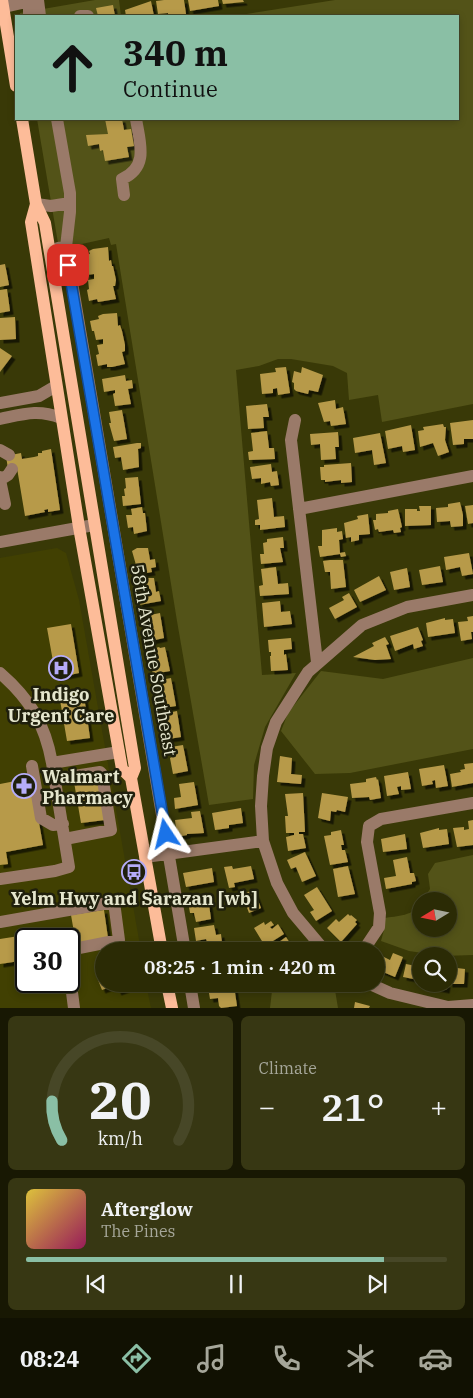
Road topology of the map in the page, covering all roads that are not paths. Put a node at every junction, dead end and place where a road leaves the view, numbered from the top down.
1 (31, 0) edge
2 (2, 5) edge
3 (29, 15) edge
4 (34, 15) edge
5 (39, 15) edge
6 (15, 80) edge
7 (22, 120) edge
8 (57, 120) edge
9 (136, 120) edge
10 (124, 195) dead end
11 (70, 203) junction
12 (36, 204) junction
13 (56, 386) junction
14 (0, 403) edge
15 (61, 418) junction
16 (0, 419) edge
17 (296, 420) dead end
18 (12, 469) dead end
19 (473, 476) edge
20 (0, 479) edge
21 (4, 504) dead end
22 (299, 508) junction
23 (94, 525) junction
24 (79, 527) junction
25 (0, 542) edge
26 (473, 594) edge
27 (317, 662) junction
28 (0, 673) edge
29 (119, 752) junction
30 (52, 763) junction
31 (32, 766) dead end
32 (131, 778) junction
33 (55, 779) junction
34 (473, 803) edge
35 (62, 824) junction
36 (65, 839) junction
37 (263, 841) junction
38 (169, 854) junction
39 (144, 857) junction
40 (0, 879) edge
41 (0, 922) edge
42 (160, 942) edge
43 (184, 942) edge
44 (317, 942) edge
45 (369, 942) edge
46 (80, 948) edge
47 (385, 991) edge
48 (169, 992) edge
49 (191, 992) edge
50 (72, 993) edge
51 (413, 1003) edge
52 (473, 1005) edge
53 (74, 1008) edge
54 (172, 1008) edge
55 (194, 1008) edge

1 - 2 street
1 - 3 street
1 - 4 street
1 - 5 street
2 - 6 main road
7 - 12 main road
8 - 11 street, 58th Avenue Southeast
9 - 10 street
11 - 12 street
11 - 38 street, 58th Avenue Southeast
12 - 13 main road
12 - 23 main road
13 - 14 street
13 - 15 main road
15 - 16 street
15 - 24 main road
17 - 22 street
18 - 20 street
19 - 22 street
20 - 21 street
22 - 27 street
23 - 24 street
23 - 32 main road
24 - 25 street
24 - 29 main road
26 - 27 street
27 - 37 street
28 - 30 street
29 - 30 street
29 - 32 main road
30 - 33 street
31 - 35 street
32 - 39 main road
33 - 35 street
33 - 36 street
34 - 45 street
35 - 36 street
36 - 40 street
37 - 38 street
37 - 44 street
38 - 39 street
38 - 43 street, 58th Avenue Southeast
39 - 42 main road
41 - 46 street
47 - 51 street
48 - 54 main road
49 - 55 street
50 - 53 street
51 - 52 street

